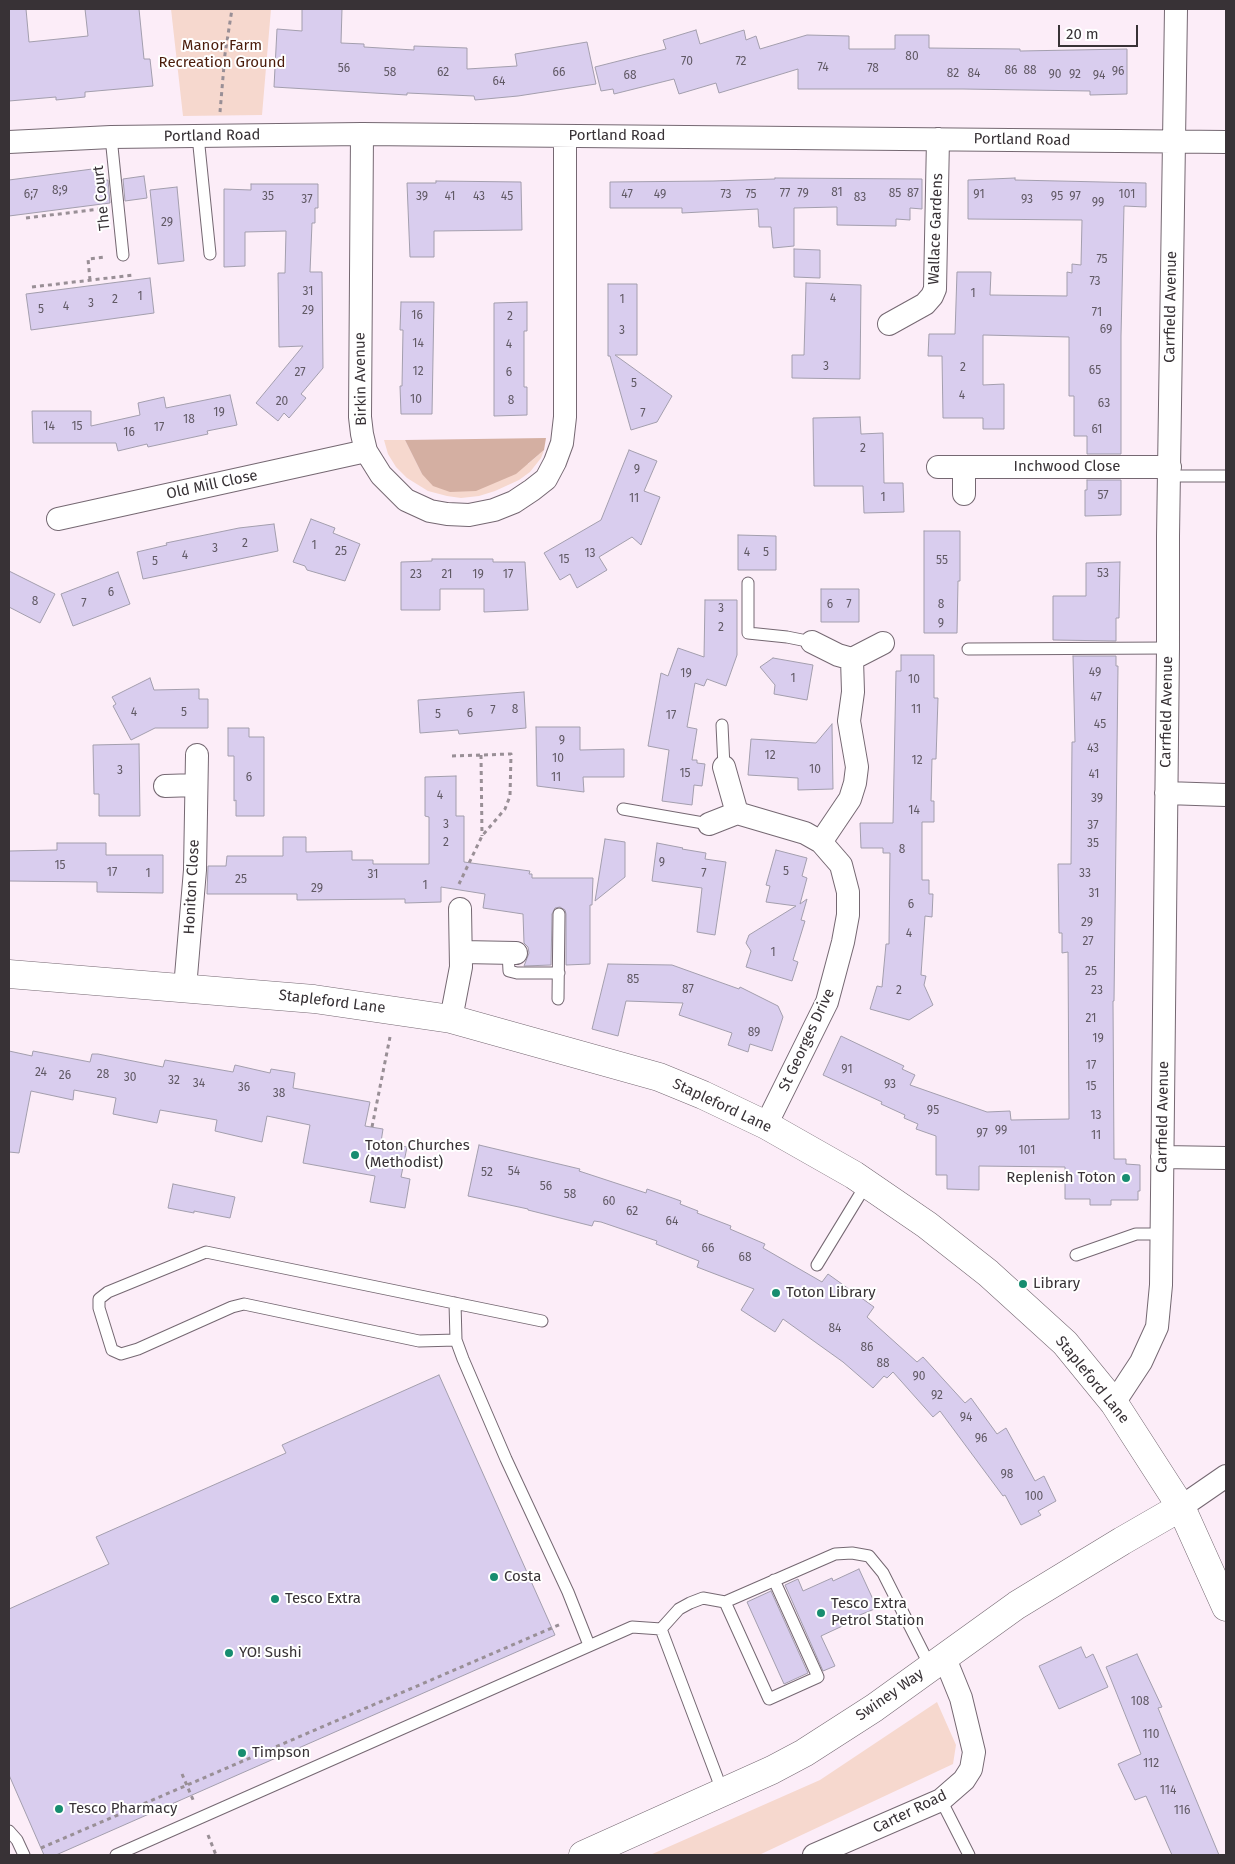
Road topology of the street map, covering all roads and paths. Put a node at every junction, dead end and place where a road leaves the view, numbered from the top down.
1 (232, 9) edge
2 (1176, 9) edge
3 (362, 134) junction
4 (208, 135) junction
5 (565, 136) junction
6 (111, 137) junction
7 (938, 139) junction
8 (9, 142) edge
9 (1173, 142) junction
10 (1226, 142) edge
11 (118, 207) junction
12 (26, 218) dead end
13 (210, 254) dead end
14 (123, 255) joint
15 (134, 275) dead end
16 (90, 280) junction
17 (32, 287) dead end
18 (889, 324) dead end
19 (366, 450) junction
20 (938, 466) dead end
21 (964, 466) junction
22 (1170, 472) junction
23 (1226, 476) edge
24 (964, 494) dead end
25 (58, 519) dead end
26 (748, 583) dead end
27 (812, 642) joint
28 (883, 643) dead end
29 (1168, 648) junction
30 (968, 649) dead end
31 (852, 659) junction
32 (722, 725) dead end
33 (197, 755) dead end
34 (481, 755) junction
35 (452, 756) dead end
36 (724, 767) joint
37 (196, 785) junction
38 (165, 786) dead end
39 (1166, 793) junction
40 (1226, 794) edge
41 (623, 809) dead end
42 (737, 812) junction
43 (709, 824) joint
44 (482, 836) junction
45 (821, 842) junction
46 (460, 909) joint
47 (559, 914) dead end
48 (462, 952) junction
49 (512, 952) joint
50 (559, 972) junction
51 (9, 974) edge
52 (185, 988) junction
53 (558, 999) dead end
54 (395, 1010) junction
55 (451, 1019) junction
56 (766, 1125) junction
57 (372, 1127) dead end
58 (1162, 1157) junction
59 (1226, 1158) edge
60 (867, 1183) junction
61 (1161, 1234) junction
62 (1076, 1255) dead end
63 (817, 1265) dead end
64 (455, 1303) junction
65 (542, 1321) dead end
66 (456, 1340) junction
67 (1114, 1404) junction
68 (1226, 1476) edge
69 (1181, 1507) junction
70 (774, 1580) junction
71 (725, 1602) junction
72 (1226, 1607) edge
73 (578, 1617) junction
74 (661, 1629) junction
75 (589, 1645) junction
76 (937, 1661) junction
77 (723, 1793) junction
78 (941, 1800) junction
79 (9, 1831) edge
80 (24, 1855) edge
81 (116, 1855) edge
82 (582, 1855) edge
83 (814, 1855) edge
84 (969, 1855) edge

1 - 4 path
2 - 9 street, Carrfield Avenue
3 - 4 street, Portland Road
3 - 5 street, Portland Road
3 - 19 street, Birkin Avenue
4 - 6 street, Portland Road
4 - 13 lane
5 - 7 street, Portland Road
5 - 19 street, Birkin Avenue
6 - 8 street, Portland Road
6 - 11 lane, The Court
7 - 9 street, Portland Road
7 - 18 street, Wallace Gardens
9 - 10 street, Portland Road
9 - 22 street, Carrfield Avenue
11 - 12 path
11 - 14 lane, The Court
14 - 16 path
15 - 16 path
16 - 17 path
19 - 25 street, Old Mill Close
20 - 21 street, Inchwood Close
21 - 22 street, Inchwood Close
21 - 24 street
22 - 23 lane
22 - 29 street, Carrfield Avenue
26 - 27 lane
27 - 31 street
28 - 31 street
29 - 30 lane
29 - 39 street, Carrfield Avenue
31 - 45 street
32 - 36 lane
33 - 37 street, Honiton Close
34 - 35 path
34 - 44 path
34 - 44 path
36 - 42 street
37 - 38 street
37 - 52 street, Honiton Close
39 - 40 street
39 - 58 street, Carrfield Avenue
41 - 43 lane
42 - 43 street
42 - 45 street, St Georges Drive
44 - 46 path
45 - 56 street, St Georges Drive
46 - 48 street
47 - 50 lane
48 - 49 street
48 - 55 street
49 - 50 lane
50 - 53 lane
51 - 52 main road, Stapleford Lane
52 - 54 main road, Stapleford Lane
54 - 55 main road, Stapleford Lane
54 - 57 path
55 - 56 main road, Stapleford Lane
56 - 60 main road, Stapleford Lane
58 - 59 street
58 - 61 street, Carrfield Avenue
60 - 63 lane
60 - 67 main road, Stapleford Lane
61 - 62 lane
61 - 67 street, Carrfield Avenue
64 - 65 lane
64 - 66 lane
64 - 66 lane
66 - 73 lane
67 - 69 main road, Stapleford Lane
68 - 69 street
69 - 72 main road, Stapleford Lane
69 - 76 main road, Swiney Way
70 - 71 lane
70 - 71 lane
70 - 76 lane
71 - 74 lane
73 - 75 lane
73 - 80 path
74 - 75 lane
74 - 77 lane
75 - 81 lane
76 - 77 main road, Swiney Way
76 - 78 street, Carter Road
77 - 82 main road, Swiney Way
78 - 83 street, Carter Road
78 - 84 lane
79 - 80 lane

